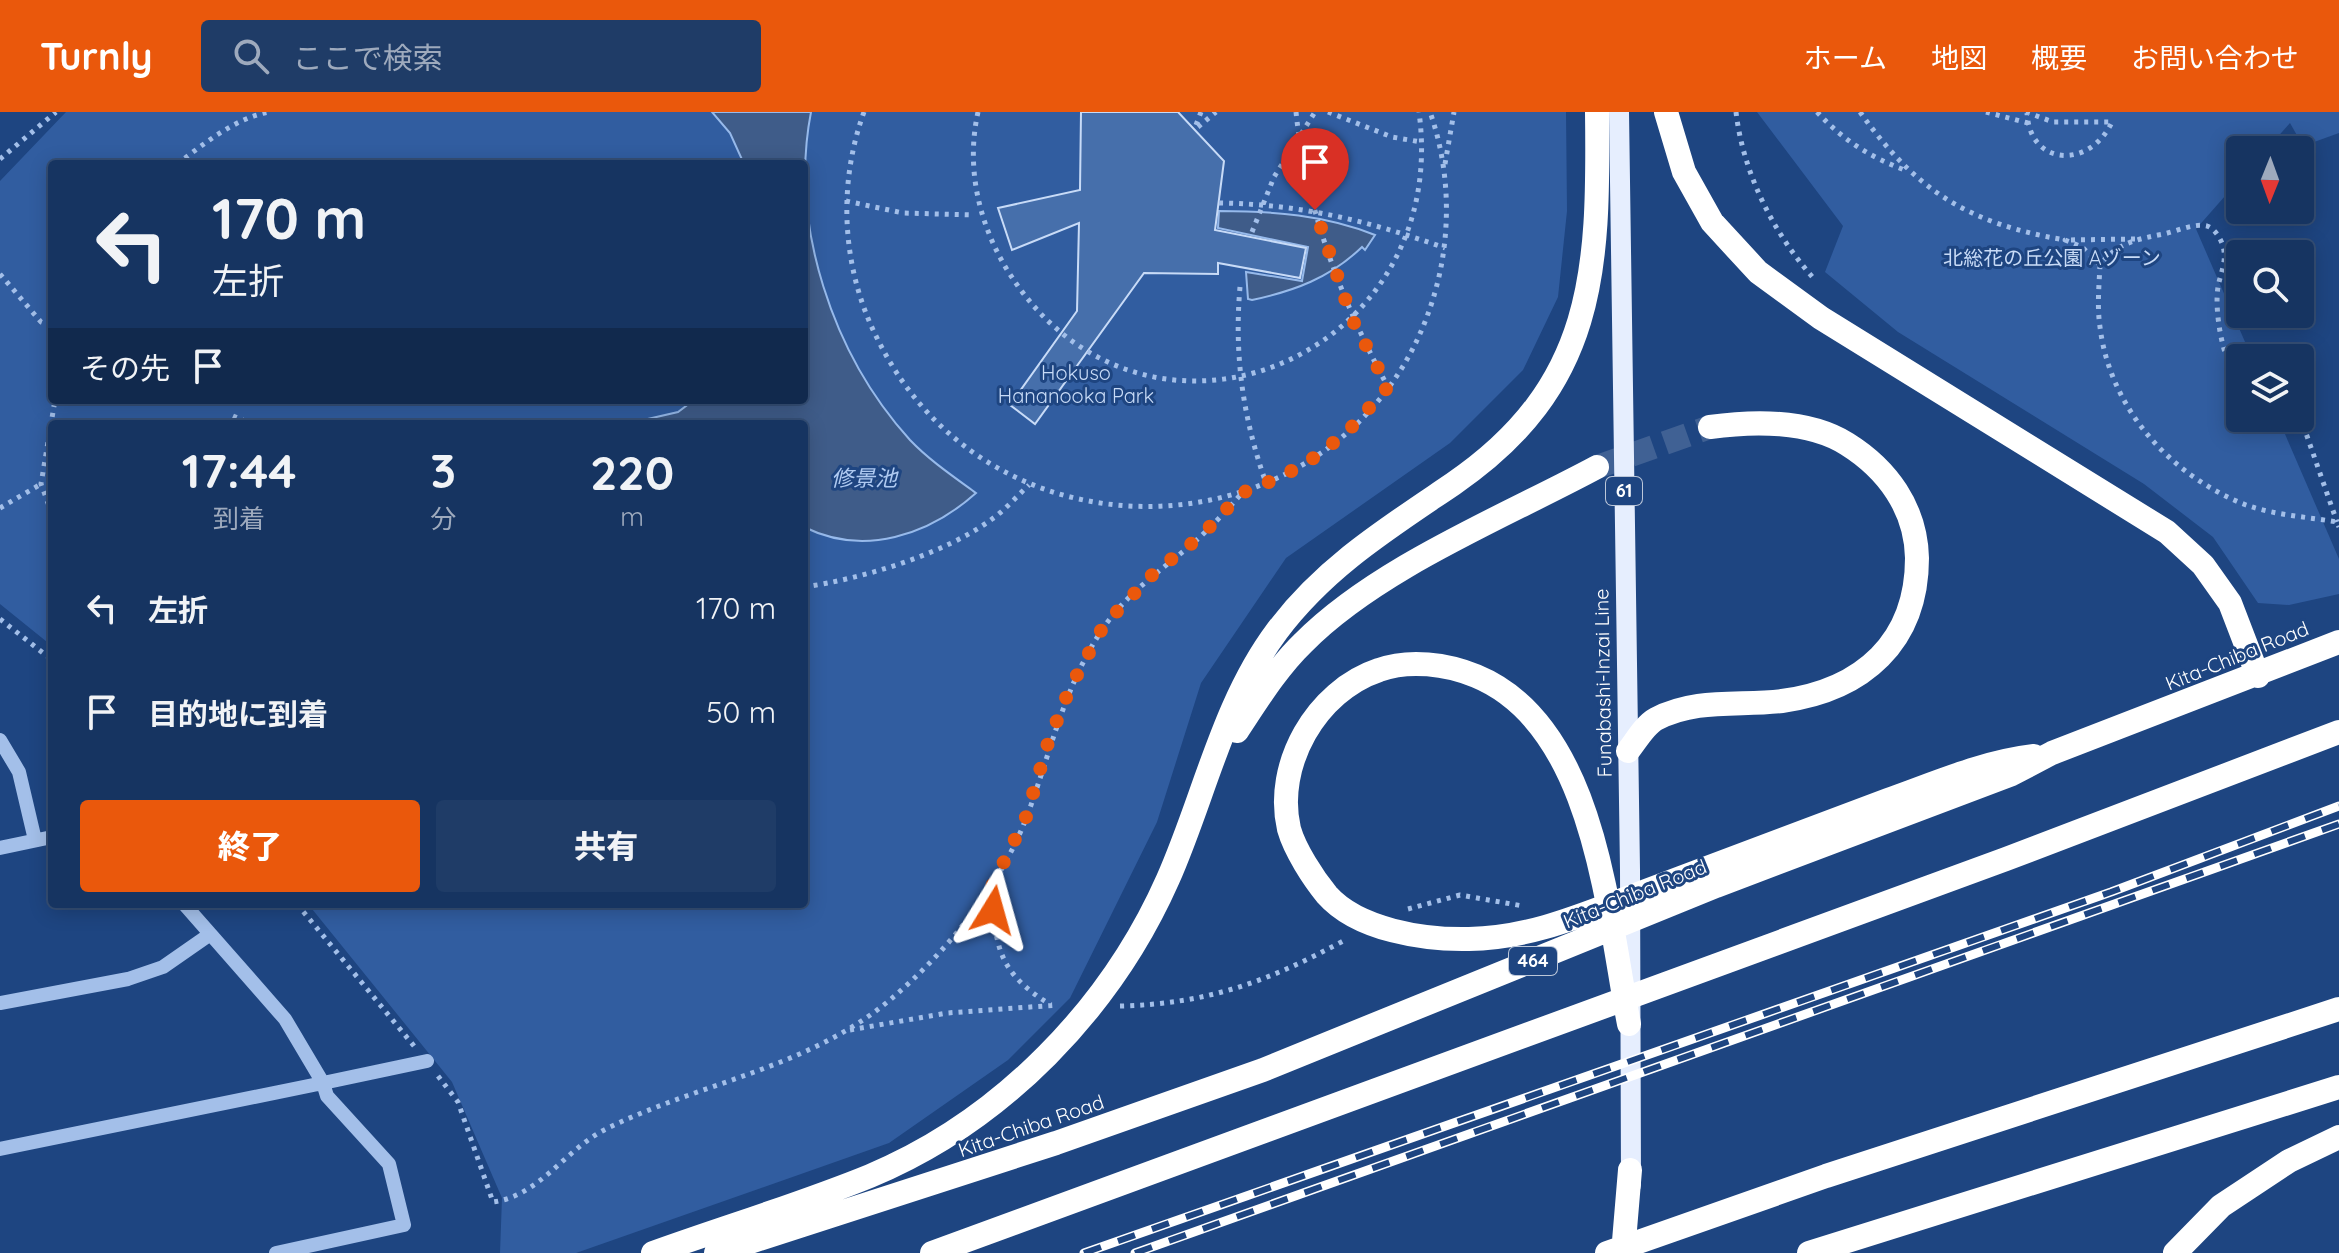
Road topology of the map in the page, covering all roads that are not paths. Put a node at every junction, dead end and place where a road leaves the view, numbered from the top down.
1 (1597, 112) edge
2 (1619, 112) edge
3 (1666, 112) edge
4 (1710, 427) tunnel mouth
5 (1597, 467) tunnel mouth
6 (2339, 642) edge
7 (2258, 676) junction
8 (2339, 732) edge
9 (0, 740) edge
10 (1628, 751) junction
11 (2052, 753) junction
12 (1201, 801) junction
13 (48, 838) edge
14 (35, 840) junction
15 (0, 848) edge
16 (187, 908) edge
17 (209, 935) junction
18 (0, 1003) edge
19 (2339, 1009) edge
20 (1629, 1024) junction
21 (427, 1061) road end
22 (323, 1083) junction
23 (2339, 1087) edge
24 (2339, 1137) edge
25 (0, 1149) edge
26 (1630, 1170) junction
27 (276, 1253) edge
28 (653, 1253) edge
29 (716, 1253) edge
30 (932, 1253) edge
31 (1607, 1253) edge
32 (1623, 1253) edge
33 (1633, 1253) edge
34 (1809, 1253) edge
35 (2175, 1253) edge

1 - 12 highway
2 - 10 main road, Funabashi-Inzai Line / 61
3 - 7 highway
4 - 10 highway
5 - 12 highway
6 - 7 highway, Kita-Chiba Road / 464
7 - 11 highway, Kita-Chiba Road / 464
8 - 30 highway
9 - 14 street
10 - 20 main road, Funabashi-Inzai Line / 61
11 - 20 highway
11 - 29 highway, Kita-Chiba Road / 464
12 - 28 highway
13 - 14 street
14 - 15 street
16 - 17 street
17 - 18 street
17 - 22 street
19 - 31 highway
20 - 26 main road, Funabashi-Inzai Line / 61
21 - 22 street
22 - 25 street
22 - 27 street
23 - 34 highway
24 - 35 highway
26 - 32 highway
26 - 33 main road, Funabashi-Inzai Line / 61

